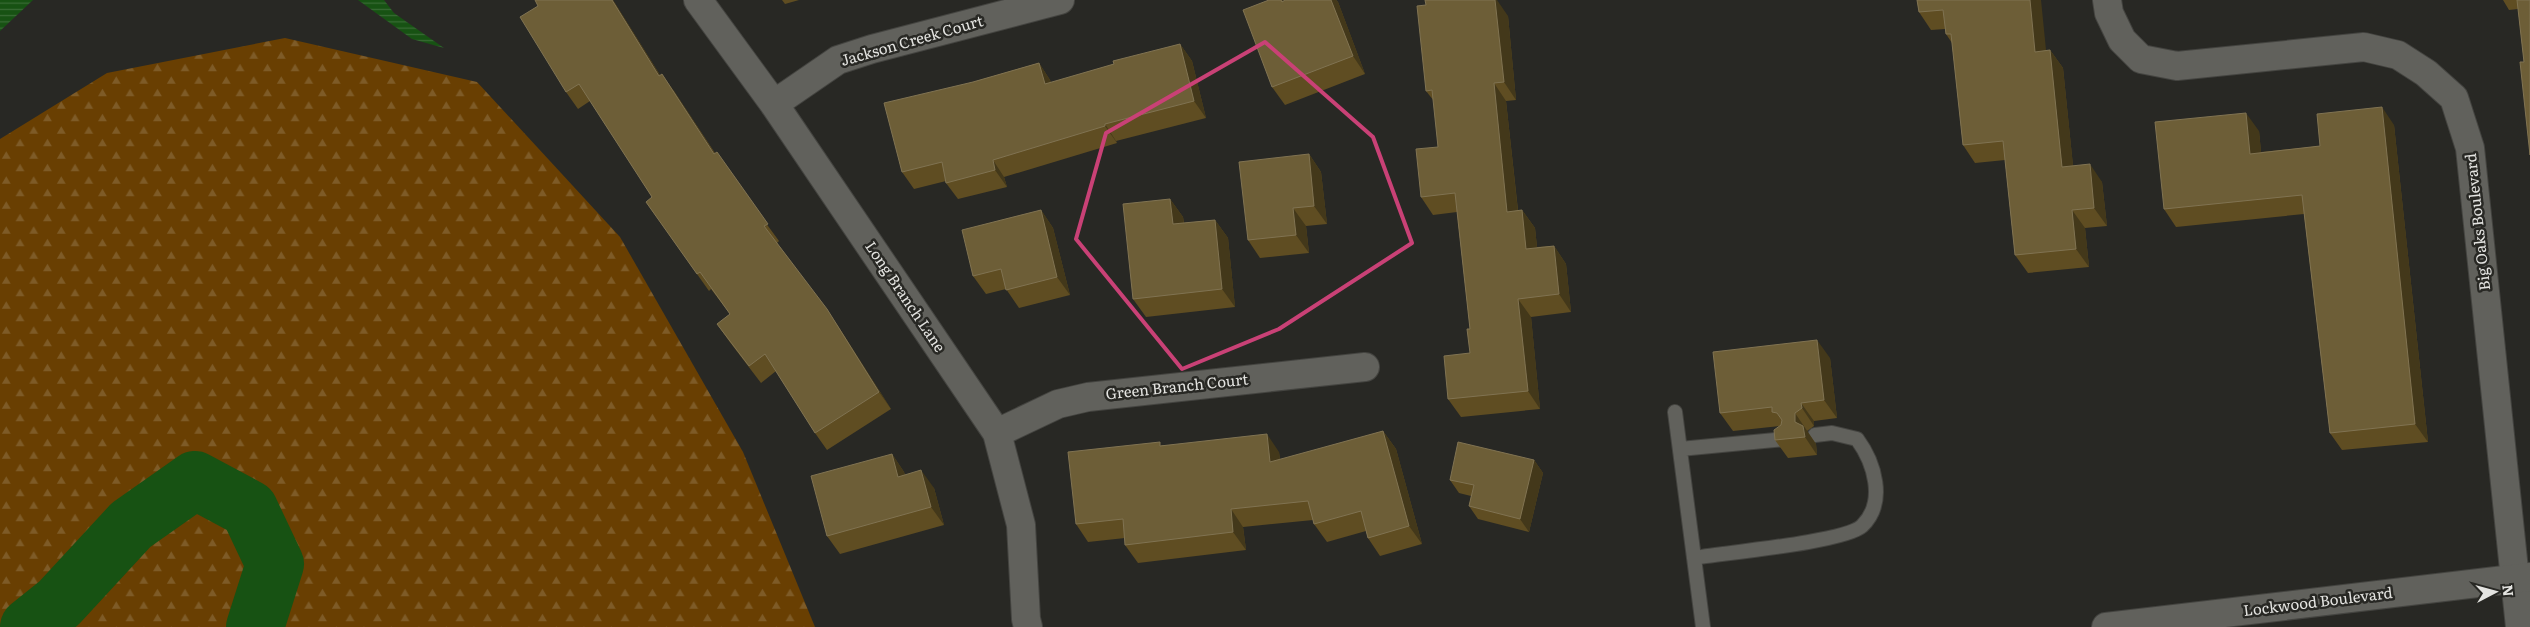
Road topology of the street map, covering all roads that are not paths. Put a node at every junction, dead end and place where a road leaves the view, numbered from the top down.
1 (698, 0) edge
2 (1060, 0) edge
3 (2107, 0) edge
4 (774, 104) junction
5 (1365, 367) dead end
6 (1675, 412) dead end
7 (997, 433) junction
8 (1815, 435) dead end
9 (1786, 439) edge
10 (1680, 449) junction
11 (1694, 558) junction
12 (2522, 578) edge
13 (1028, 627) edge
14 (1703, 627) edge
15 (2106, 627) edge
16 (2520, 627) edge

1 - 4 street, Long Branch Lane
2 - 4 street, Jackson Creek Court
3 - 12 street, Big Oaks Boulevard
4 - 7 street, Long Branch Lane
5 - 7 street, Green Branch Court
6 - 10 lane
7 - 13 street, Long Branch Lane
8 - 11 lane
9 - 10 lane
10 - 11 lane
11 - 14 lane
12 - 15 street, Lockwood Boulevard
12 - 16 street, Big Oaks Boulevard

